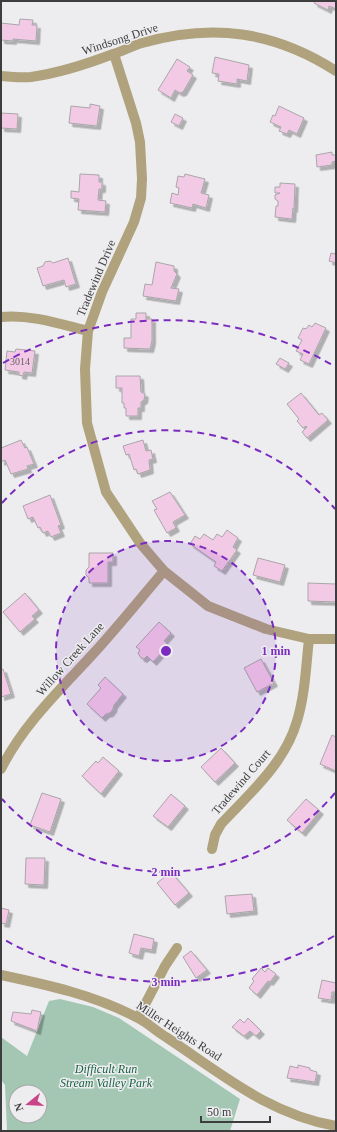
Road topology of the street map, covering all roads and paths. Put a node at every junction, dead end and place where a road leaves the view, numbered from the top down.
1 (114, 54) junction
2 (336, 71) edge
3 (1, 76) edge
4 (1, 317) edge
5 (88, 331) junction
6 (164, 571) junction
7 (309, 639) junction
8 (336, 639) edge
9 (4, 754) edge
10 (1, 769) edge
11 (212, 849) dead end
12 (177, 948) dead end
13 (1, 975) edge
14 (138, 1018) junction
15 (336, 1126) edge

1 - 2 street, Windsong Drive
1 - 3 street, Windsong Drive
1 - 5 street, Tradewind Drive
4 - 5 street
5 - 6 street, Tradewind Drive
6 - 7 street, Tradewind Drive
6 - 9 street, Willow Creek Lane
7 - 8 street, Tradewind Drive
7 - 11 street, Tradewind Court
9 - 10 street, Willow Creek Lane
12 - 14 street
13 - 14 street, Miller Heights Road
14 - 15 street, Miller Heights Road

